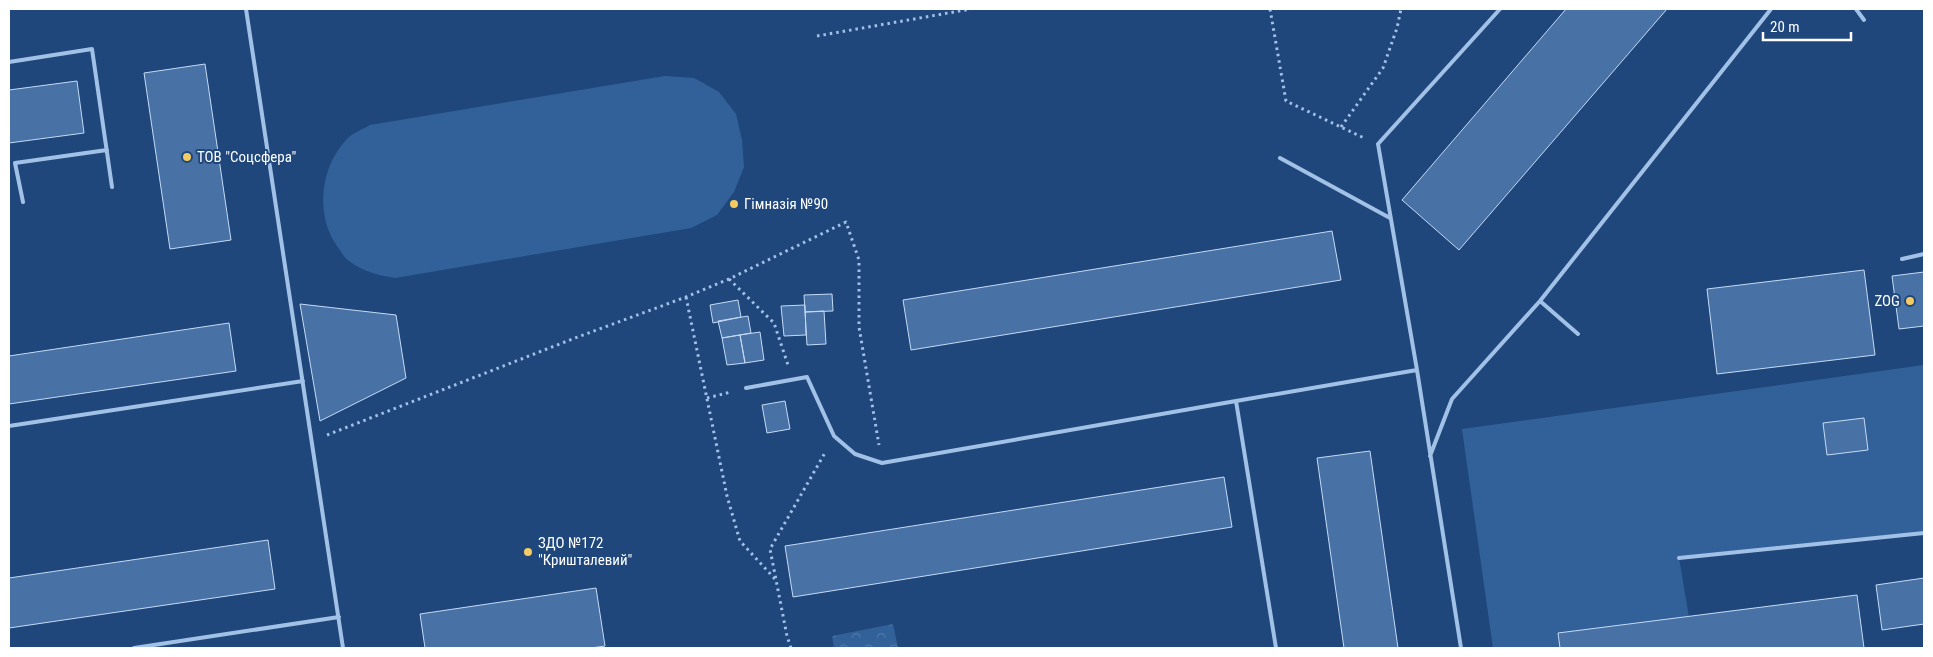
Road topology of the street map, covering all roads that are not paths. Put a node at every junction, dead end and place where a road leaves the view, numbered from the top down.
1 (246, 9) edge
2 (1500, 9) edge
3 (1771, 9) edge
4 (1856, 9) edge
5 (1864, 20) dead end
6 (9, 62) edge
7 (107, 150) junction
8 (1280, 158) dead end
9 (16, 163) junction
10 (9, 164) edge
11 (112, 187) dead end
12 (23, 202) dead end
13 (1390, 218) junction
14 (1924, 254) edge
15 (1902, 259) dead end
16 (1540, 301) junction
17 (1578, 334) dead end
18 (1417, 370) junction
19 (303, 381) junction
20 (746, 388) road end
21 (1236, 401) junction
22 (9, 426) edge
23 (1430, 456) junction
24 (1924, 533) edge
25 (1679, 558) dead end
26 (339, 617) junction
27 (134, 648) edge
28 (344, 648) edge
29 (1276, 648) edge
30 (1461, 648) edge

1 - 19 lane
2 - 13 lane
3 - 16 lane
4 - 5 lane
6 - 7 lane
7 - 9 lane
7 - 11 lane
8 - 13 lane
9 - 10 lane
9 - 12 lane
13 - 18 lane
14 - 15 lane
16 - 17 lane
16 - 23 lane
18 - 21 lane
18 - 23 lane
19 - 22 lane
19 - 26 lane
20 - 21 lane
21 - 29 lane
23 - 30 lane
24 - 25 lane
26 - 27 lane
26 - 28 lane

